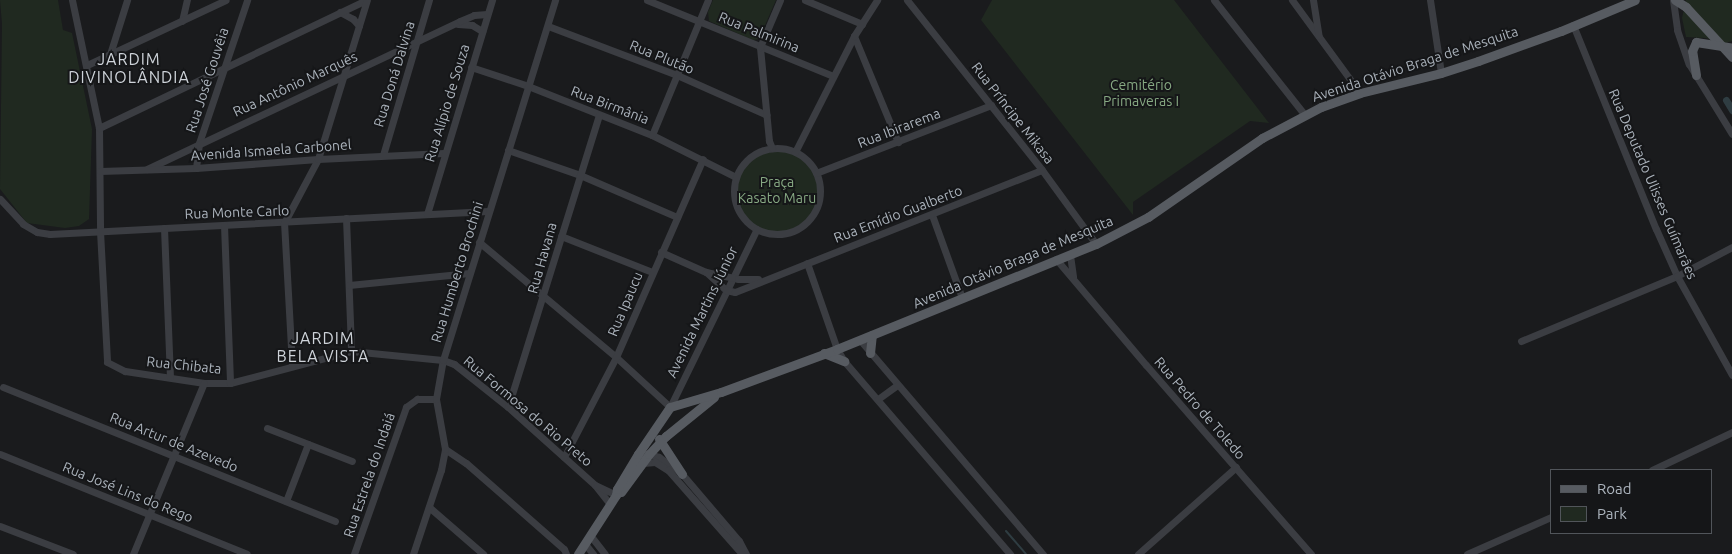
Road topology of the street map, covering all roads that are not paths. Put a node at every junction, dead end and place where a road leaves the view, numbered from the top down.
1 (72, 0) edge
2 (127, 0) edge
3 (187, 0) edge
4 (226, 0) edge
5 (247, 0) edge
6 (366, 0) edge
7 (429, 0) edge
8 (492, 0) edge
9 (555, 0) edge
10 (647, 0) edge
11 (708, 0) edge
12 (780, 0) edge
13 (805, 0) edge
14 (877, 0) edge
15 (907, 0) edge
16 (1214, 0) edge
17 (1292, 0) edge
18 (1313, 0) edge
19 (1430, 0) edge
20 (1635, 0) edge
21 (1674, 0) edge
22 (340, 12) junction
23 (487, 14) junction
24 (182, 21) junction
25 (699, 21) junction
26 (455, 24) junction
27 (862, 24) junction
28 (1573, 25) junction
29 (359, 26) junction
30 (548, 26) junction
31 (482, 31) junction
32 (854, 36) junction
33 (1319, 38) junction
34 (417, 41) junction
35 (760, 47) junction
36 (1722, 48) junction
37 (1732, 48) edge
38 (110, 54) junction
39 (1732, 57) edge
40 (87, 65) junction
41 (224, 67) junction
42 (471, 67) junction
43 (1441, 73) junction
44 (677, 75) junction
45 (1696, 75) junction
46 (344, 76) junction
47 (833, 76) junction
48 (528, 86) junction
49 (1360, 93) junction
50 (991, 105) junction
51 (1304, 114) junction
52 (600, 115) junction
53 (767, 115) junction
54 (99, 128) junction
55 (1732, 134) edge
56 (652, 135) junction
57 (898, 142) junction
58 (199, 143) junction
59 (772, 148) junction
60 (508, 150) junction
61 (796, 152) junction
62 (444, 153) junction
63 (383, 155) junction
64 (318, 159) junction
65 (703, 159) junction
66 (196, 168) junction
67 (147, 169) junction
68 (1042, 170) junction
69 (100, 171) junction
70 (816, 173) junction
71 (580, 175) junction
72 (736, 176) junction
73 (0, 199) edge
74 (488, 211) junction
75 (427, 214) junction
76 (932, 215) junction
77 (677, 217) junction
78 (346, 218) junction
79 (284, 223) junction
80 (224, 225) junction
81 (164, 228) junction
82 (758, 229) junction
83 (100, 231) junction
84 (561, 236) junction
85 (479, 242) junction
86 (1096, 244) junction
87 (1732, 247) edge
88 (661, 252) junction
89 (1070, 254) junction
90 (1056, 259) junction
91 (806, 263) junction
92 (652, 272) junction
93 (706, 272) junction
94 (469, 273) junction
95 (1677, 276) junction
96 (1073, 277) junction
97 (732, 278) junction
98 (764, 279) junction
99 (349, 285) junction
100 (726, 290) junction
101 (544, 296) junction
102 (962, 298) junction
103 (872, 335) junction
104 (860, 340) junction
105 (1521, 341) dead end
106 (837, 348) junction
107 (351, 351) junction
108 (824, 353) junction
109 (870, 353) junction
110 (616, 356) junction
111 (443, 360) junction
112 (844, 361) junction
113 (292, 365) junction
114 (1732, 376) edge
115 (170, 377) junction
116 (204, 383) junction
117 (230, 383) junction
118 (897, 385) junction
119 (3, 387) dead end
120 (721, 392) junction
121 (436, 399) junction
122 (878, 399) junction
123 (670, 407) junction
124 (508, 408) junction
125 (267, 428) dead end
126 (1732, 432) edge
127 (659, 440) junction
128 (308, 444) junction
129 (445, 449) junction
130 (0, 454) edge
131 (649, 454) junction
132 (174, 455) junction
133 (564, 457) junction
134 (641, 458) junction
135 (352, 461) dead end
136 (1236, 467) junction
137 (1654, 469) edge
138 (682, 474) junction
139 (594, 485) junction
140 (616, 495) junction
141 (286, 501) junction
142 (610, 504) junction
143 (429, 507) junction
144 (150, 514) junction
145 (1550, 517) edge
146 (335, 521) dead end
147 (0, 526) edge
148 (590, 536) junction
149 (581, 549) edge
150 (565, 551) edge
151 (73, 554) edge
152 (133, 554) edge
153 (247, 554) edge
154 (354, 554) edge
155 (413, 554) edge
156 (483, 554) edge
157 (593, 554) edge
158 (605, 554) edge
159 (742, 554) edge
160 (746, 554) edge
161 (1010, 554) edge
162 (1043, 554) edge
163 (1138, 554) edge
164 (1311, 554) edge
165 (1467, 554) edge

1 - 40 street
2 - 38 street
3 - 24 street
4 - 24 street
5 - 41 street, Rua José Gouvêia
6 - 22 street
6 - 29 street
7 - 34 street, Rua Doná Dalvina
8 - 23 street, Rua Alípio de Souza
9 - 30 street, Rua Humberto Brochini
10 - 25 street, Rua Palmirina
11 - 25 street
12 - 35 street
13 - 27 street
14 - 27 street
15 - 50 street, Rua Príncipe Mikasa
16 - 51 street
17 - 33 street
18 - 33 street
19 - 43 street
20 - 28 main road, Avenida Otávio Braga de Mesquita
21 - 36 main road
21 - 45 street
22 - 29 street
22 - 41 street
23 - 26 street, Rua Antônio Marquês
23 - 31 street, Rua Alípio de Souza
24 - 38 street
25 - 35 street, Rua Palmirina
25 - 44 street
26 - 31 street
26 - 34 street, Rua Antônio Marquês
27 - 32 street
28 - 43 main road, Avenida Otávio Braga de Mesquita
28 - 95 street, Rua Deputado Ulisses Guímarâes
29 - 46 street
30 - 44 street, Rua Plutão
30 - 48 street, Rua Humberto Brochini
31 - 42 street, Rua Alípio de Souza
32 - 47 street
32 - 57 street
33 - 49 street
34 - 46 street, Rua Antônio Marquês
34 - 63 street, Rua Doná Dalvina
35 - 47 street, Rua Palmirina
35 - 53 street
36 - 37 main road
36 - 39 main road
36 - 45 main road
38 - 40 street
40 - 54 street
41 - 54 street
41 - 58 street, Rua José Gouvêia
42 - 48 street, Rua Birmânia
42 - 62 street, Rua Alípio de Souza
43 - 49 main road, Avenida Otávio Braga de Mesquita
44 - 53 street, Rua Plutão
44 - 56 street
45 - 55 street
46 - 58 street, Rua Antônio Marquês
46 - 64 street
47 - 61 street
48 - 52 street, Rua Birmânia
48 - 60 street, Rua Humberto Brochini
49 - 51 main road, Avenida Otávio Braga de Mesquita
50 - 57 street, Rua Ibirarema
50 - 68 street, Rua Príncipe Mikasa
51 - 86 main road, Avenida Otávio Braga de Mesquita
52 - 56 street, Rua Birmânia
52 - 71 street, Rua Havana
53 - 59 street
54 - 69 street
56 - 65 street, Rua Birmânia
57 - 70 street, Rua Ibirarema
58 - 66 street, Rua José Gouvêia
58 - 67 street, Rua Antônio Marquês
59 - 61 street
59 - 72 street
60 - 71 street
60 - 74 street, Rua Humberto Brochini
61 - 70 street
62 - 63 street, Avenida Ismaela Carbonel
62 - 75 street, Rua Alípio de Souza
63 - 64 street, Avenida Ismaela Carbonel
64 - 66 street, Avenida Ismaela Carbonel
64 - 79 street
65 - 72 street, Rua Birmânia
65 - 77 street, Rua Ipaucu
66 - 67 street, Avenida Ismaela Carbonel
67 - 69 street, Avenida Ismaela Carbonel
68 - 76 street, Rua Emídio Gualberto
68 - 86 street, Rua Príncipe Mikasa
69 - 83 street
70 - 82 street
71 - 77 street
71 - 84 street, Rua Havana
72 - 82 street
73 - 83 street, Rua Monte Carlo
74 - 75 street, Rua Monte Carlo
74 - 85 street, Rua Humberto Brochini
75 - 78 street, Rua Monte Carlo
76 - 91 street, Rua Emídio Gualberto
76 - 102 street
77 - 88 street, Rua Ipaucu
78 - 79 street, Rua Monte Carlo
78 - 99 street
79 - 80 street, Rua Monte Carlo
79 - 113 street
80 - 81 street, Rua Monte Carlo
80 - 117 street
81 - 83 street, Rua Monte Carlo
81 - 115 street
82 - 97 street, Avenida Martins Júnior
83 - 115 street, Rua Chibata
84 - 92 street
84 - 101 street, Rua Havana
85 - 94 street, Rua Humberto Brochini
85 - 101 street
86 - 89 main road, Avenida Otávio Braga de Mesquita
87 - 95 street
88 - 92 street, Rua Ipaucu
88 - 93 street, Rua Emídio Gualberto
89 - 90 main road, Avenida Otávio Braga de Mesquita
89 - 96 street
90 - 96 street, Rua Pedro de Toledo
90 - 102 main road, Avenida Otávio Braga de Mesquita
91 - 98 street, Rua Emídio Gualberto
91 - 106 street
92 - 110 street, Rua Ipaucu
93 - 97 street, Rua Emídio Gualberto
93 - 100 street, Rua Emídio Gualberto
94 - 99 street
94 - 111 street, Rua Humberto Brochini
95 - 105 street
95 - 114 street, Rua Deputado Ulisses Guímarâes
96 - 136 street, Rua Pedro de Toledo
97 - 98 street, Rua Emídio Gualberto
97 - 100 street, Avenida Martins Júnior
98 - 100 street, Rua Emídio Gualberto
99 - 107 street
100 - 123 street, Avenida Martins Júnior
101 - 110 street
101 - 124 street, Rua Havana
102 - 103 main road, Avenida Otávio Braga de Mesquita
103 - 104 main road, Avenida Otávio Braga de Mesquita
103 - 109 main road
104 - 106 main road, Avenida Otávio Braga de Mesquita
104 - 109 street
106 - 108 main road, Avenida Otávio Braga de Mesquita
106 - 112 street
107 - 111 street, Rua Chibata
107 - 113 street, Rua Chibata
108 - 112 main road
108 - 120 main road, Avenida Otávio Braga de Mesquita
109 - 118 street
110 - 123 street
110 - 133 street, Rua Ipaucu
111 - 121 street, Rua Humberto Brochini
111 - 124 street, Rua Formosa do Rio Preto
112 - 122 street
113 - 117 street, Rua Chibata
115 - 116 street, Rua Chibata
116 - 117 street, Rua Chibata
116 - 132 street
118 - 122 street
118 - 162 street
119 - 132 street, Rua Artur de Azevedo
120 - 123 main road, Avenida Otávio Braga de Mesquita
120 - 127 main road, Avenida Otávio Braga de Mesquita
121 - 129 street, Rua Humberto Brochini
121 - 154 street, Rua Estrela do Indaiá
122 - 161 street
123 - 127 main road
123 - 134 main road
124 - 133 street, Rua Formosa do Rio Preto
125 - 128 street
126 - 137 street
127 - 131 main road
127 - 138 main road
128 - 135 street
128 - 141 street
129 - 143 street, Rua Humberto Brochini
129 - 150 street
130 - 144 street, Rua José Lins do Rego
131 - 134 main road
131 - 138 street
132 - 141 street, Rua Artur de Azevedo
132 - 144 street
133 - 139 street, Rua Formosa do Rio Preto
134 - 140 main road
134 - 159 street
136 - 163 street
136 - 164 street, Rua Pedro de Toledo
138 - 160 street
139 - 140 street, Rua Formosa do Rio Preto
139 - 142 street, Rua Formosa do Rio Preto
140 - 142 main road
141 - 146 street, Rua Artur de Azevedo
142 - 148 main road
143 - 155 street, Rua Humberto Brochini
143 - 156 street
144 - 152 street
144 - 153 street, Rua José Lins do Rego
145 - 165 street
147 - 151 street
148 - 149 main road
148 - 158 street
149 - 150 street
149 - 157 street

